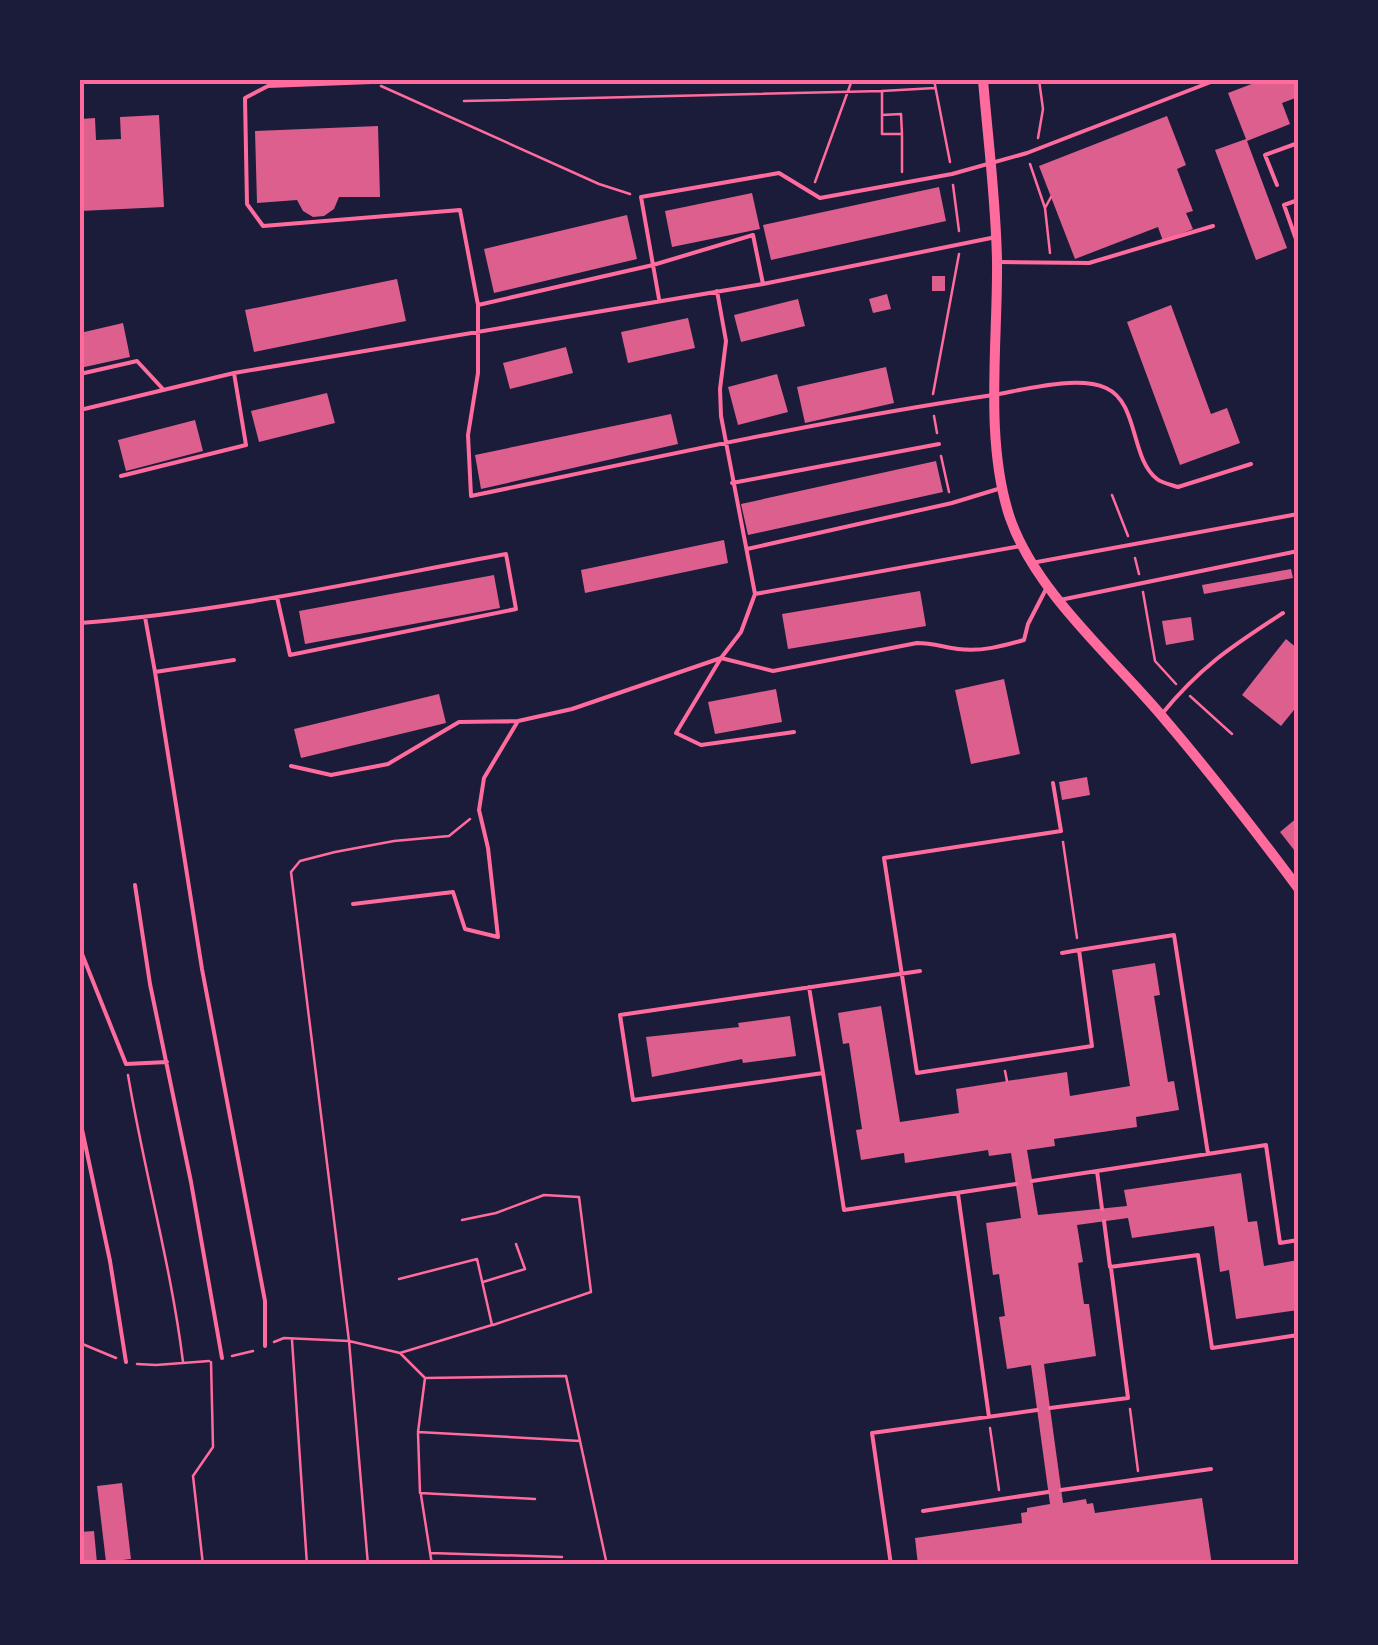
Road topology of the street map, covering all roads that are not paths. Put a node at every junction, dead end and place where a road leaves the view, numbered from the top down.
1 (983, 80) edge
2 (1216, 80) edge
3 (372, 82) edge
4 (1298, 142) edge
5 (990, 163) junction
6 (1277, 185) dead end
7 (1298, 200) edge
8 (1212, 226) dead end
9 (996, 236) junction
10 (1297, 242) edge
11 (997, 262) junction
12 (654, 265) junction
13 (762, 284) junction
14 (717, 290) junction
15 (659, 299) junction
16 (478, 305) junction
17 (477, 332) junction
18 (234, 373) junction
19 (80, 374) edge
20 (164, 390) junction
21 (993, 395) junction
22 (80, 410) edge
23 (725, 444) junction
24 (939, 444) road end
25 (1251, 464) dead end
26 (121, 476) dead end
27 (732, 483) junction
28 (1002, 488) junction
29 (1298, 514) edge
30 (1022, 546) junction
31 (747, 549) junction
32 (1298, 551) edge
33 (1033, 563) junction
34 (1048, 586) junction
35 (755, 594) junction
36 (276, 597) junction
37 (1060, 600) junction
38 (1283, 612) dead end
39 (145, 616) junction
40 (80, 623) edge
41 (721, 658) junction
42 (234, 660) dead end
43 (155, 672) junction
44 (1161, 715) junction
45 (518, 721) junction
46 (794, 732) dead end
47 (291, 766) dead end
48 (1054, 783) dead end
49 (135, 885) dead end
50 (1298, 888) edge
51 (352, 904) dead end
52 (80, 948) edge
53 (1078, 950) junction
54 (1062, 953) dead end
55 (920, 971) dead end
56 (902, 974) junction
57 (809, 988) junction
58 (167, 1062) junction
59 (823, 1073) junction
60 (80, 1120) edge
61 (1208, 1154) junction
62 (1097, 1171) junction
63 (1032, 1181) dead end
64 (1016, 1184) dead end
65 (958, 1192) junction
66 (1102, 1210) dead end
67 (1104, 1221) dead end
68 (1298, 1240) edge
69 (1110, 1268) junction
70 (1298, 1335) edge
71 (265, 1346) road end
72 (222, 1358) road end
73 (126, 1362) road end
74 (1050, 1408) dead end
75 (1037, 1410) dead end
76 (989, 1417) junction
77 (1211, 1469) dead end
78 (1062, 1490) dead end
79 (1048, 1492) dead end
80 (923, 1511) dead end
81 (891, 1565) edge

1 - 5 main road
2 - 5 lane
3 - 16 lane
4 - 6 lane
5 - 9 main road
5 - 12 lane
7 - 10 lane
8 - 11 lane
9 - 11 main road
9 - 13 lane
11 - 21 main road
12 - 13 lane
12 - 15 lane
12 - 16 lane
13 - 14 lane
14 - 15 lane
14 - 23 lane
15 - 17 lane
16 - 17 lane
17 - 18 lane
17 - 23 lane
18 - 20 lane
18 - 26 lane
19 - 20 lane
20 - 22 lane
21 - 23 lane
21 - 25 lane
21 - 28 main road
23 - 27 lane
24 - 27 lane
27 - 31 lane
28 - 30 main road
28 - 31 lane
29 - 33 lane
30 - 33 main road
30 - 35 lane
31 - 35 lane
32 - 37 lane
33 - 34 main road
34 - 37 main road
34 - 41 lane
35 - 41 lane
36 - 36 lane
36 - 39 lane
37 - 44 main road
38 - 44 lane
39 - 40 lane
39 - 43 lane
41 - 45 lane
41 - 46 lane
42 - 43 lane
43 - 71 lane
44 - 50 main road
45 - 47 lane
45 - 51 lane
48 - 56 lane
49 - 58 lane
52 - 58 lane
53 - 54 lane
53 - 56 lane
53 - 61 lane
55 - 56 lane
56 - 57 lane
57 - 59 lane
57 - 59 lane
58 - 72 lane
59 - 65 lane
60 - 73 lane
61 - 62 lane
61 - 68 lane
62 - 63 lane
62 - 66 lane
64 - 65 lane
65 - 76 lane
67 - 69 lane
69 - 70 lane
69 - 74 lane
75 - 76 lane
76 - 81 lane
77 - 78 lane
79 - 80 lane

